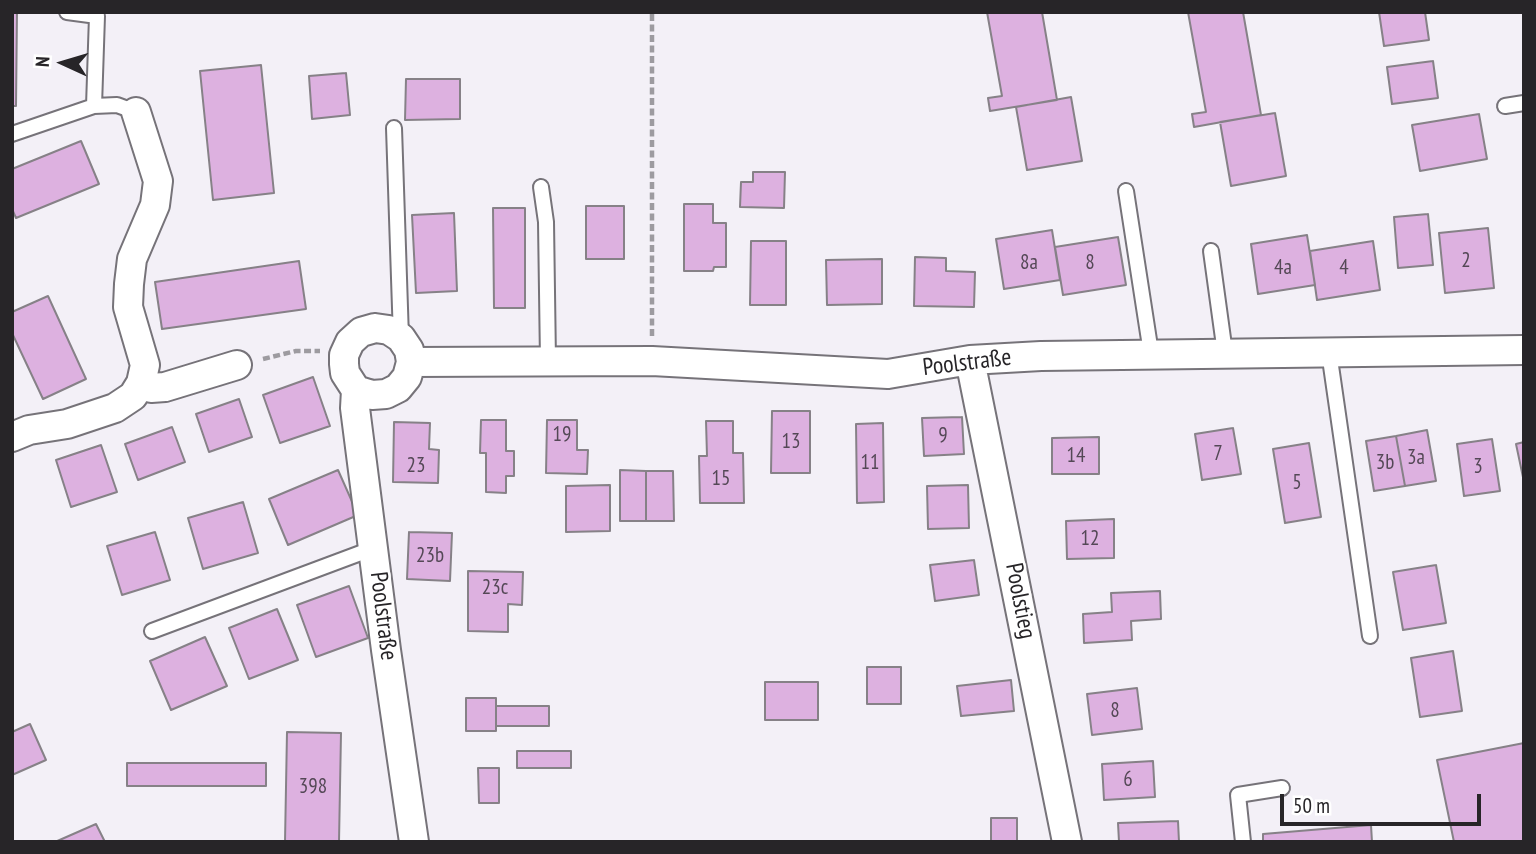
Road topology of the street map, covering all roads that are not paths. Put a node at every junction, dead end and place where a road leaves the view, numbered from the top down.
1 (67, 12) edge
2 (1524, 103) edge
3 (94, 106) junction
4 (1505, 106) dead end
5 (136, 112) joint
6 (394, 128) dead end
7 (12, 134) edge
8 (541, 187) dead end
9 (1126, 191) dead end
10 (1211, 251) dead end
11 (406, 350) junction
12 (1524, 350) edge
13 (1329, 352) junction
14 (1151, 353) junction
15 (1225, 353) junction
16 (970, 360) junction
17 (548, 361) junction
18 (237, 365) road end
19 (141, 383) junction
20 (356, 390) junction
21 (12, 437) edge
22 (374, 548) junction
23 (152, 631) dead end
24 (1370, 636) dead end
25 (1282, 788) dead end
26 (414, 842) edge
27 (1067, 842) edge
28 (1243, 842) edge

1 - 3 lane
2 - 4 lane
3 - 5 lane
3 - 7 lane
5 - 19 street
6 - 11 lane
8 - 17 lane
9 - 14 lane
10 - 15 lane
11 - 17 street, Poolstraße
11 - 20 street
11 - 20 street, Poolstraße
12 - 13 street, Poolstraße
13 - 15 street, Poolstraße
13 - 24 lane
14 - 15 street, Poolstraße
14 - 16 street, Poolstraße
16 - 17 street, Poolstraße
16 - 27 street, Poolstieg
18 - 19 street
19 - 21 street
20 - 22 street, Poolstraße
22 - 23 lane
22 - 26 street, Poolstraße
25 - 28 lane

